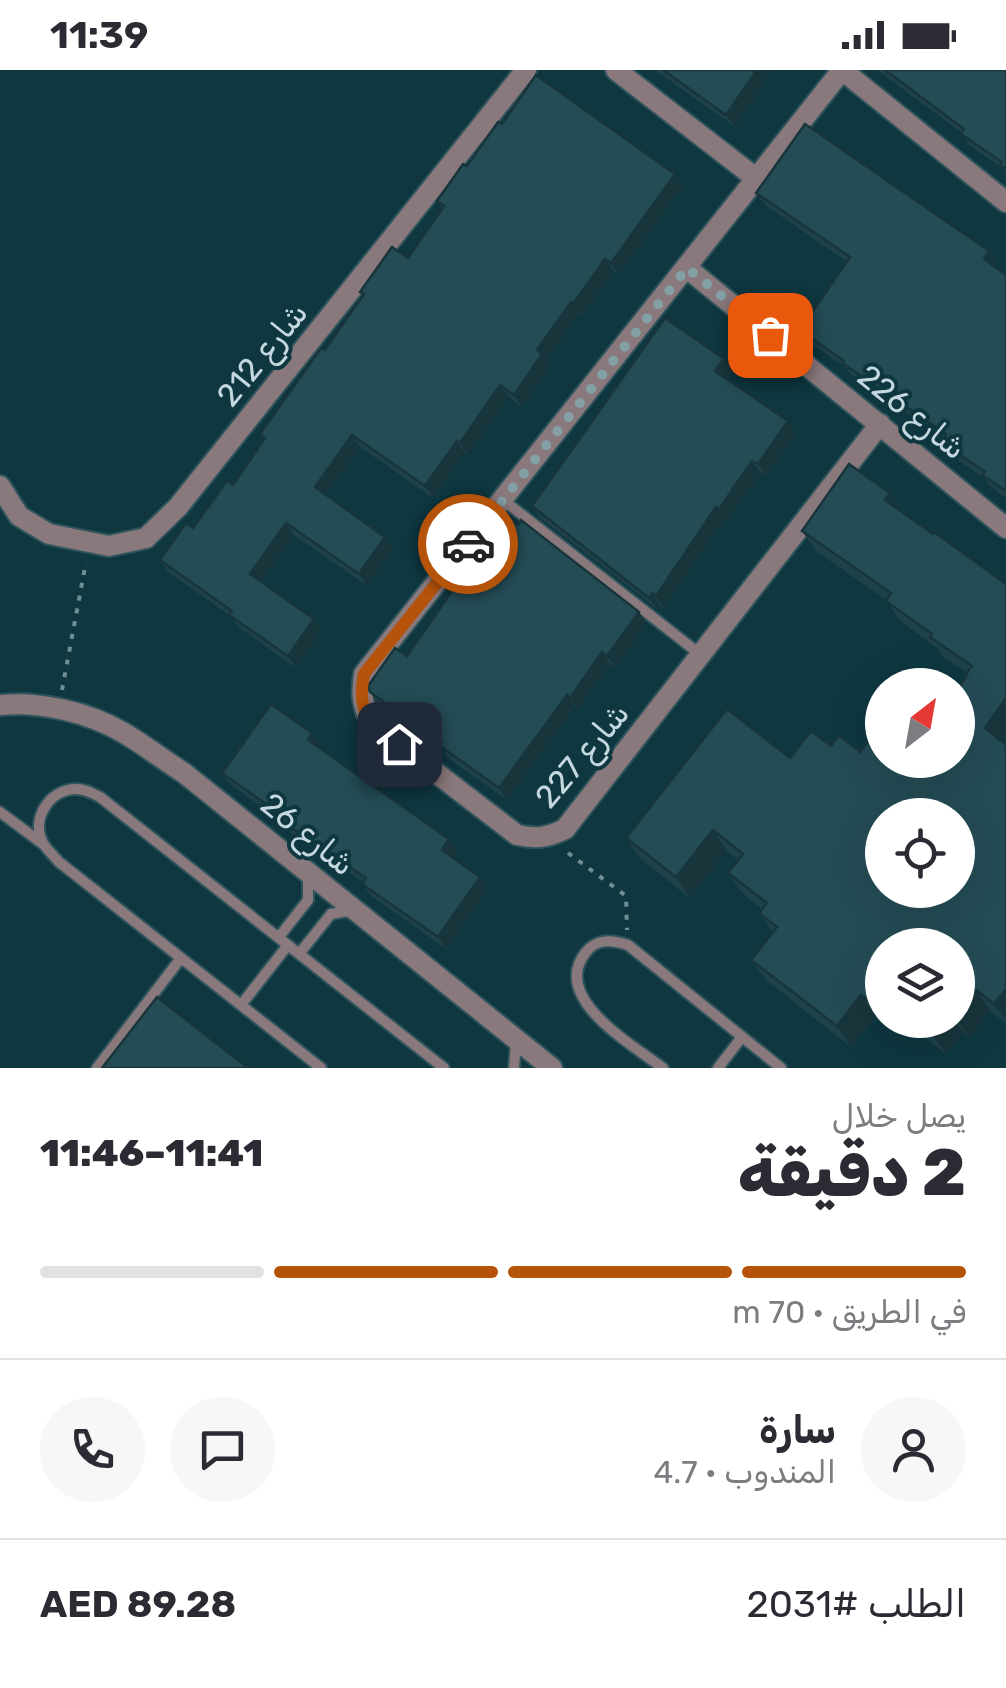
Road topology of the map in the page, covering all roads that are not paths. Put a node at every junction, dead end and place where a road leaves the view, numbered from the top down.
1 (526, 70) edge
2 (616, 70) edge
3 (842, 70) edge
4 (757, 178) junction
5 (1006, 202) edge
6 (687, 268) junction
7 (880, 424) junction
8 (0, 486) edge
9 (502, 500) junction
10 (1006, 528) edge
11 (700, 656) junction
12 (0, 705) edge
13 (0, 812) edge
14 (44, 845) junction
15 (308, 873) junction
16 (355, 910) junction
17 (283, 941) junction
18 (299, 954) junction
19 (181, 958) junction
20 (241, 1005) junction
21 (742, 1036) junction
22 (516, 1040) junction
23 (96, 1068) edge
24 (321, 1068) edge
25 (444, 1068) edge
26 (514, 1068) edge
27 (552, 1068) edge
28 (662, 1068) edge
29 (718, 1068) edge
30 (780, 1068) edge

1 - 8 street, شارع 212
2 - 4 street
3 - 4 street, شارع 227
3 - 5 street
4 - 6 street, شارع 227
6 - 7 street, شارع 226
6 - 9 street, شارع 227
7 - 10 street, شارع 226
7 - 11 street, شارع 227
9 - 11 lane
9 - 11 street, شارع 227
12 - 15 street, شارع 26
13 - 14 lane
14 - 17 lane
14 - 19 lane
15 - 16 street, شارع 26
15 - 17 lane
16 - 18 lane
16 - 22 street, شارع 26
17 - 18 lane
17 - 20 lane
18 - 25 lane
19 - 20 lane
19 - 23 lane
20 - 24 lane
21 - 28 lane
21 - 29 lane
21 - 30 lane
22 - 26 lane
22 - 27 street, شارع 26

